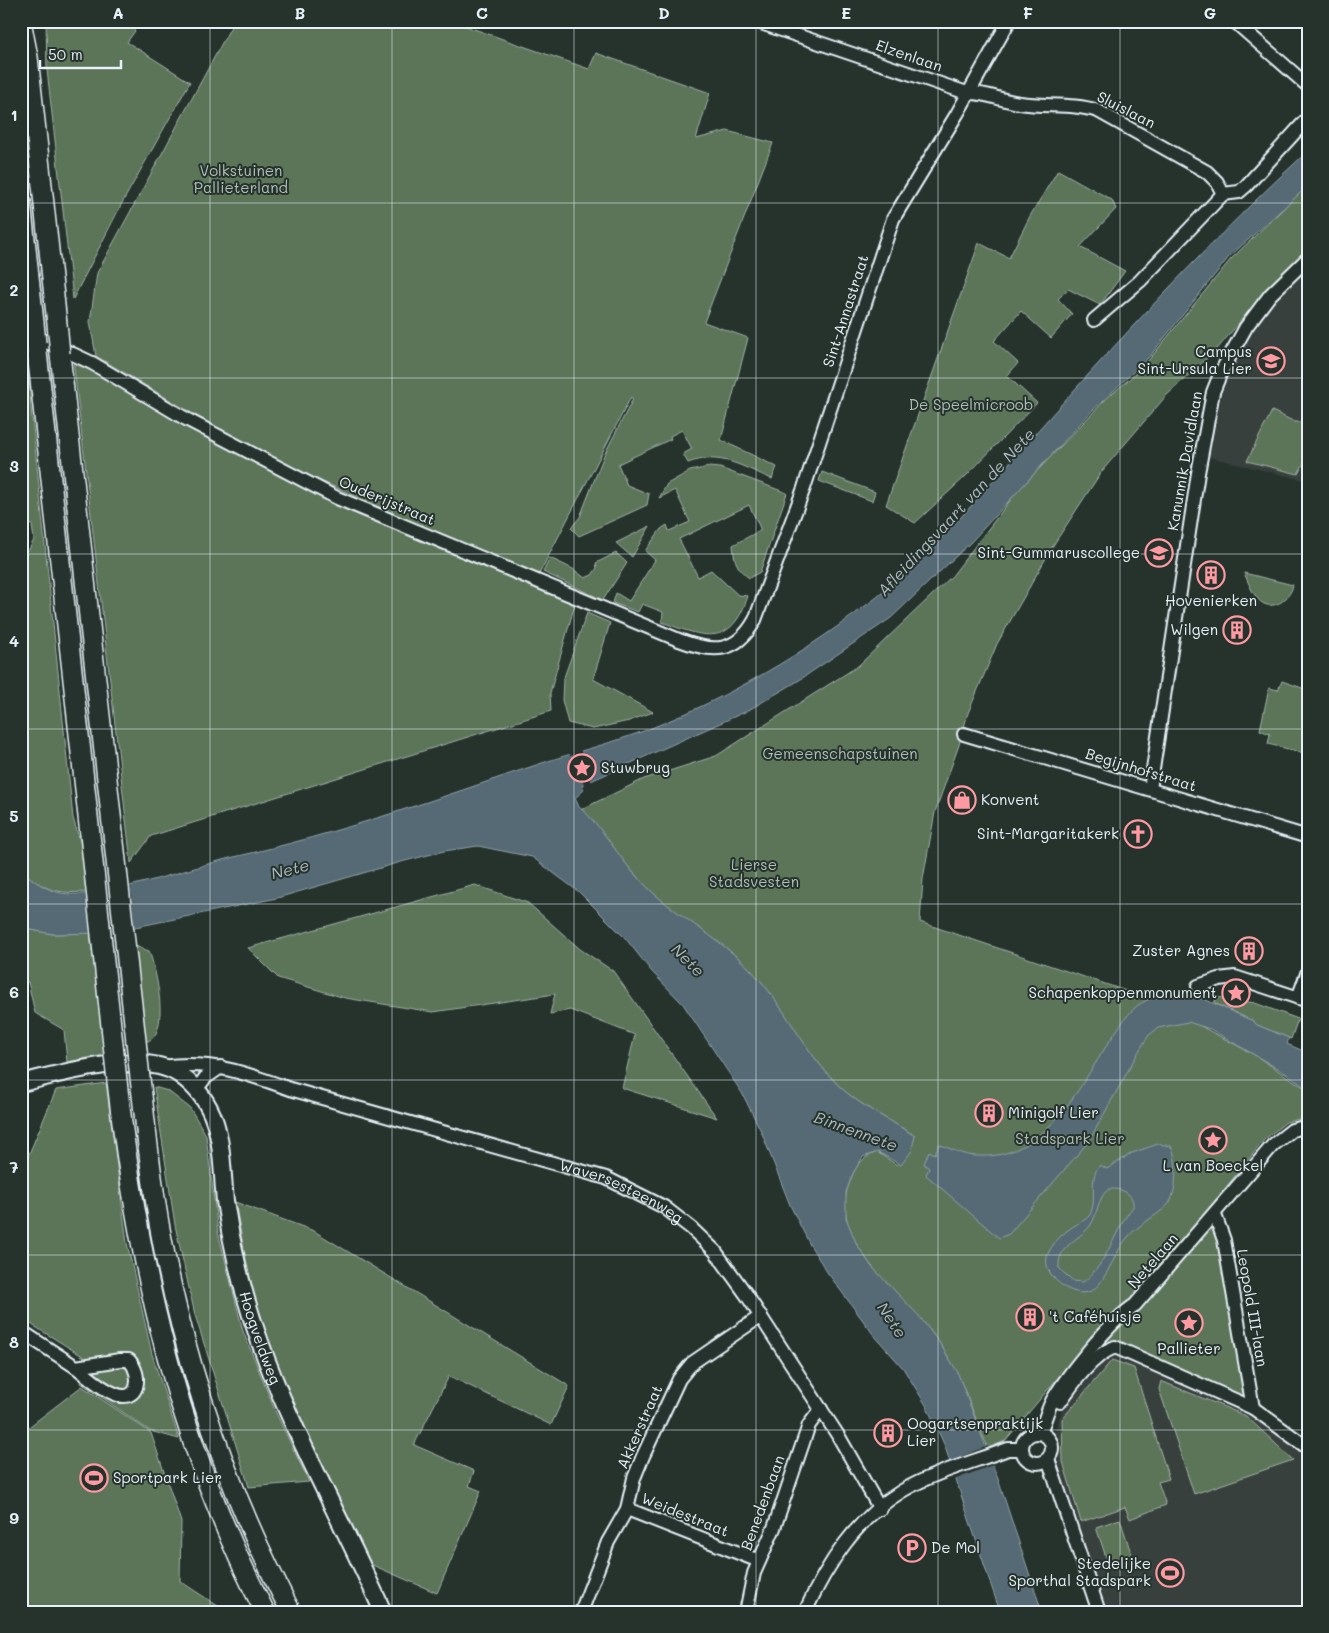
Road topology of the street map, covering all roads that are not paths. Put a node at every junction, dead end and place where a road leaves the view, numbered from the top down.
1 (22, 21) edge
2 (754, 21) edge
3 (1008, 21) edge
4 (1234, 21) edge
5 (1308, 86) edge
6 (967, 93) junction
7 (1308, 118) edge
8 (1223, 194) junction
9 (21, 202) edge
10 (1308, 258) edge
11 (1094, 320) dead end
12 (28, 326) edge
13 (750, 627) joint
14 (964, 734) dead end
15 (1150, 789) junction
16 (1308, 837) edge
17 (1308, 971) edge
18 (1198, 986) dead end
19 (1303, 999) edge
20 (163, 1067) junction
21 (221, 1067) junction
22 (21, 1082) edge
23 (196, 1090) junction
24 (1308, 1126) edge
25 (1215, 1215) junction
26 (761, 1316) junction
27 (21, 1331) edge
28 (76, 1367) dead end
29 (1253, 1408) junction
30 (821, 1409) junction
31 (1043, 1435) junction
32 (1022, 1448) junction
33 (1308, 1448) edge
34 (1048, 1459) junction
35 (627, 1509) junction
36 (880, 1509) junction
37 (759, 1561) junction
38 (265, 1612) edge
39 (290, 1612) edge
40 (383, 1612) edge
41 (581, 1612) edge
42 (746, 1612) edge
43 (805, 1612) edge
44 (1099, 1612) edge

1 - 39 highway, bridge
2 - 6 street, Elzenlaan
3 - 6 street, Sint-Annastraat
4 - 5 street
6 - 8 street, Sluislaan
6 - 13 street, Sint-Annastraat
7 - 8 street
8 - 11 street
9 - 12 highway
10 - 15 street, Kanunnik Davidlaan
12 - 13 street, Ouderijstraat
12 - 38 highway, bridge
14 - 15 street, Begijnhofstraat
15 - 16 street, Begijnhofstraat
17 - 19 street
18 - 19 street
20 - 21 street, Waversesteenweg
20 - 22 main road, Waversesteenweg
20 - 23 main road, Hoogveldweg
21 - 23 street
21 - 26 street, Waversesteenweg
23 - 40 main road, Hoogveldweg
24 - 25 street, Netelaan
25 - 29 street, Leopold III-laan
25 - 31 street, Netelaan
26 - 30 street, Waversesteenweg
26 - 35 street, Akkerstraat
27 - 28 street
29 - 31 street, Netelaan
29 - 33 street
30 - 36 street, Waversesteenweg
30 - 37 street, Benedenbaan
31 - 32 street
31 - 34 street, Netelaan
32 - 34 street
32 - 36 street
34 - 44 street
35 - 37 street, Weidestraat
35 - 41 street, Akkerstraat
36 - 43 street
37 - 42 street, Benedenbaan

